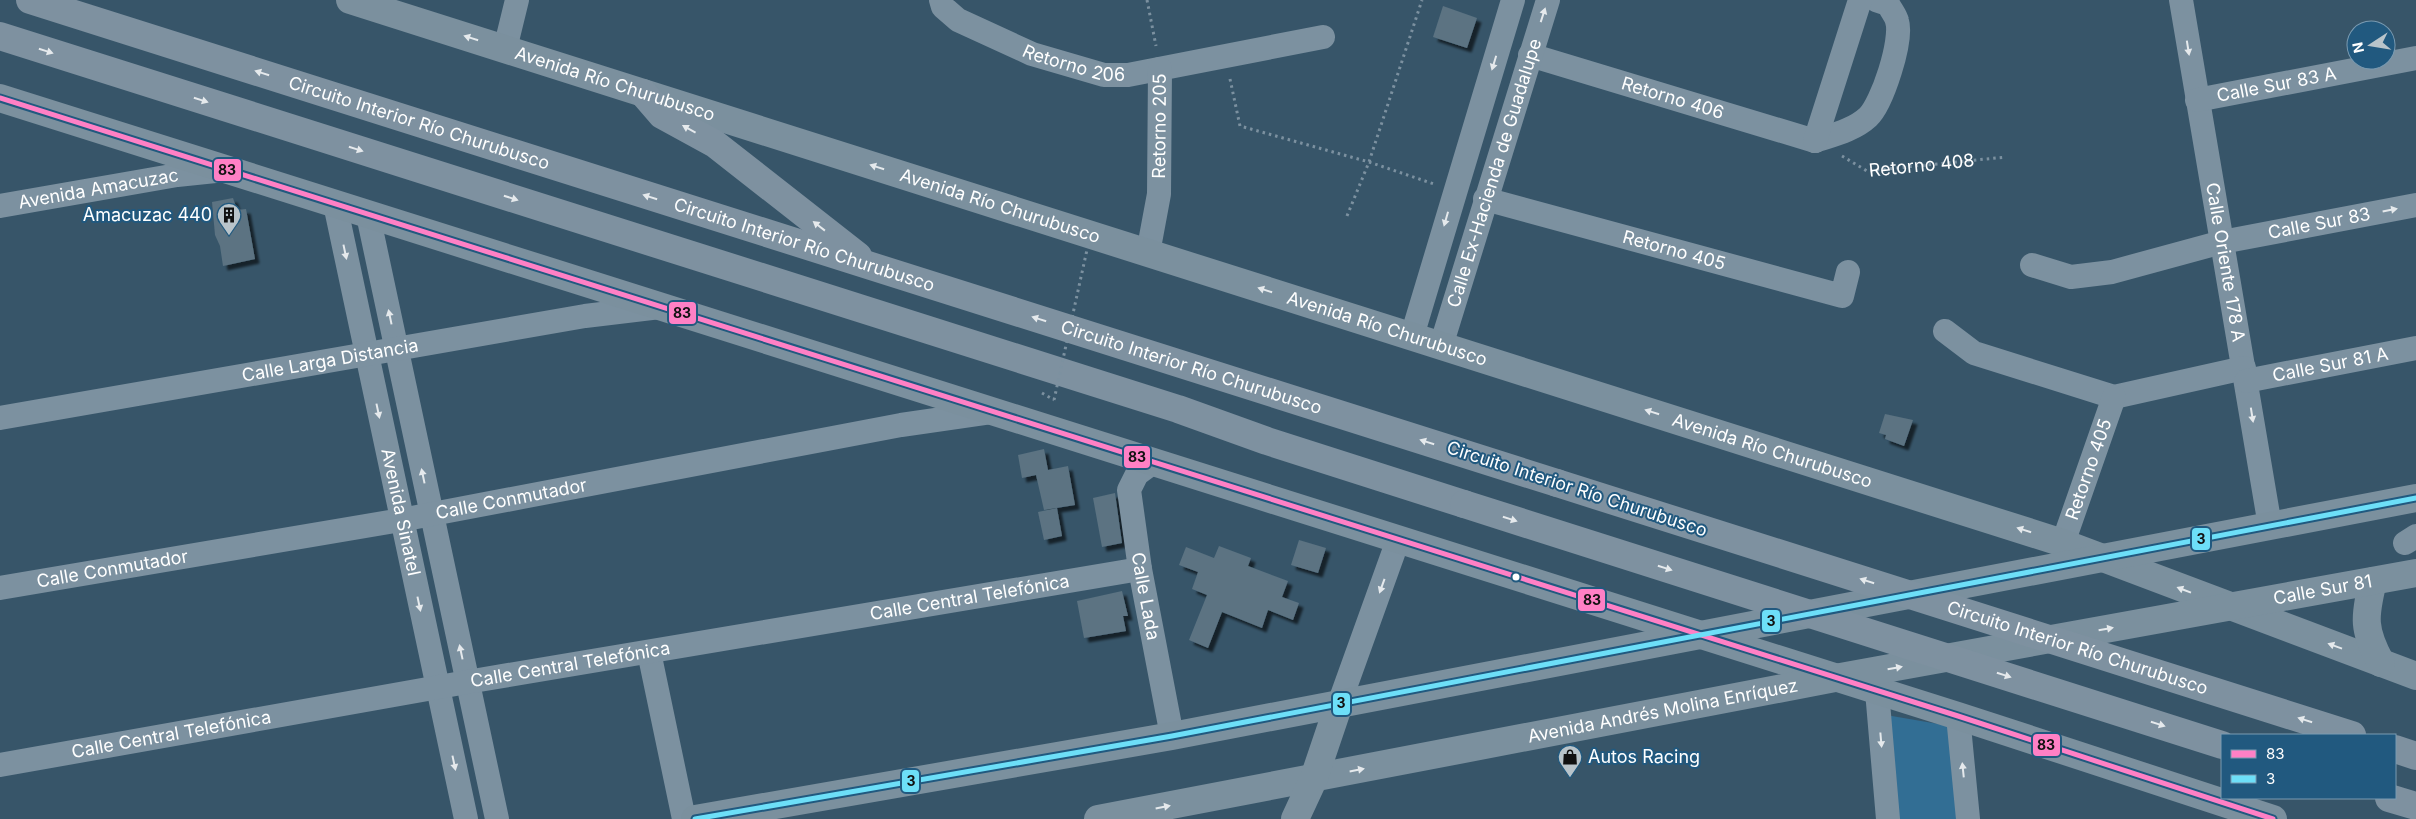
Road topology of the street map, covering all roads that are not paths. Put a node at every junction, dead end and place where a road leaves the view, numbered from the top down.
1 (30, 0) edge
2 (350, 0) edge
3 (517, 0) edge
4 (941, 0) edge
5 (1513, 0) edge
6 (1548, 0) edge
7 (1860, 0) edge
8 (1876, 0) edge
9 (2181, 0) edge
10 (0, 36) edge
11 (1323, 37) dead end
12 (505, 49) junction
13 (1530, 55) junction
14 (2416, 58) edge
15 (1160, 69) junction
16 (643, 92) junction
17 (0, 98) edge
18 (2197, 100) junction
19 (1815, 141) junction
20 (227, 170) junction
21 (1484, 199) junction
22 (334, 204) junction
23 (2416, 205) edge
24 (0, 206) edge
25 (368, 215) junction
26 (2222, 242) junction
27 (1148, 253) junction
28 (2032, 265) dead end
29 (871, 267) junction
30 (1848, 272) dead end
31 (660, 307) junction
32 (1945, 331) dead end
33 (1412, 336) junction
34 (1440, 346) junction
35 (2416, 348) edge
36 (397, 350) junction
37 (367, 355) junction
38 (2245, 375) junction
39 (2114, 397) junction
40 (991, 412) junction
41 (0, 418) edge
42 (1152, 462) junction
43 (2416, 498) edge
44 (431, 514) junction
45 (401, 520) junction
46 (2270, 526) junction
47 (1398, 540) junction
48 (2064, 543) junction
49 (2102, 558) junction
50 (1140, 569) junction
51 (2416, 573) edge
52 (2374, 581) junction
53 (0, 588) edge
54 (2230, 607) junction
55 (1699, 636) junction
56 (649, 652) junction
57 (2381, 663) junction
58 (2416, 676) edge
59 (1835, 678) junction
60 (467, 682) junction
61 (438, 687) junction
62 (1877, 691) junction
63 (1339, 704) junction
64 (1958, 716) junction
65 (2349, 734) edge
66 (1172, 736) junction
67 (2221, 745) edge
68 (2396, 749) edge
69 (2416, 756) edge
70 (0, 765) edge
71 (1314, 778) junction
72 (2392, 799) edge
73 (2416, 806) edge
74 (466, 819) edge
75 (497, 819) edge
76 (684, 819) edge
77 (695, 819) edge
78 (1098, 819) edge
79 (1295, 819) edge
80 (1316, 819) edge
81 (1888, 819) edge
82 (1968, 819) edge
83 (2273, 819) edge

29 -> 1 highway, Circuito Interior Río Churubusco
12 -> 2 main road, Avenida Río Churubusco
3 - 12 street
4 - 15 street, Retorno 206
5 -> 33 street, Calle Ex-Hacienda de Guadalupe
13 -> 6 street, Calle Ex-Hacienda de Guadalupe
7 - 19 street
8 - 19 street
9 -> 18 street, Calle Oriente 178 A
10 -> 67 highway, bridge
11 - 15 street, Retorno 206
12 - 16 main road, Avenida Río Churubusco
13 - 19 street, Retorno 406
13 - 21 street, Calle Ex-Hacienda de Guadalupe
14 - 18 street, Calle Sur 83 A
15 - 27 street, Retorno 205
27 -> 16 main road, Avenida Río Churubusco
29 -> 16 highway
17 - 20 main road
18 - 26 street, Calle Oriente 178 A
20 - 22 main road
20 - 24 street, Avenida Amacuzac
21 - 30 street, Retorno 405
21 - 34 street, Calle Ex-Hacienda de Guadalupe
22 - 25 main road
22 -> 37 street, Avenida Sinatel
26 -> 23 street, Calle Sur 83
25 - 31 main road
36 -> 25 street, Avenida Sinatel
26 - 28 street
26 - 38 street, Calle Oriente 178 A
33 -> 27 main road, Avenida Río Churubusco
65 -> 29 highway, Circuito Interior Río Churubusco, bridge
31 - 36 street, Calle Larga Distancia
31 - 40 main road
32 - 39 street, Retorno 405
33 - 34 main road, Avenida Río Churubusco
48 -> 34 main road, Avenida Río Churubusco
35 - 38 street, Calle Sur 81 A
36 - 37 street, Calle Larga Distancia
44 -> 36 street, Avenida Sinatel
37 - 41 street, Calle Larga Distancia
37 -> 45 street, Avenida Sinatel
38 - 39 street, Retorno 405
38 -> 46 street, Calle Oriente 178 A
39 - 48 street, Retorno 405
40 - 42 main road
40 - 44 street, Calle Conmutador
42 - 47 main road
42 - 50 street, Calle Lada
43 - 46 main road
44 - 45 street, Calle Conmutador
60 -> 44 street, Avenida Sinatel
45 - 53 street, Calle Conmutador
45 -> 61 street, Avenida Sinatel
46 - 49 main road
47 - 55 main road
47 -> 63 street
48 - 49 main road, Avenida Río Churubusco
54 -> 49 main road, Avenida Río Churubusco
49 - 55 main road
50 - 56 street, Calle Central Telefónica
50 - 66 street, Calle Lada
51 - 52 main road, Calle Sur 81
52 - 54 main road, Calle Sur 81
52 - 57 main road
57 -> 54 main road, Avenida Río Churubusco
59 -> 54 main road, Avenida Andrés Molina Enríquez
55 - 59 main road
55 - 63 main road
56 - 60 street, Calle Central Telefónica
56 - 76 street
57 - 58 main road, Avenida Río Churubusco
59 - 62 main road
71 -> 59 main road, Avenida Andrés Molina Enríquez
60 - 61 street, Calle Central Telefónica
60 - 75 street, Avenida Sinatel
61 - 70 street, Calle Central Telefónica
61 -> 74 street, Avenida Sinatel
62 - 64 main road
62 -> 81 street
63 - 66 main road
63 - 71 main road
82 -> 64 street
64 - 83 main road
66 - 77 main road
68 - 69 highway
78 -> 71 main road, Avenida Andrés Molina Enríquez
71 - 79 main road
71 - 80 main road
72 - 73 highway

